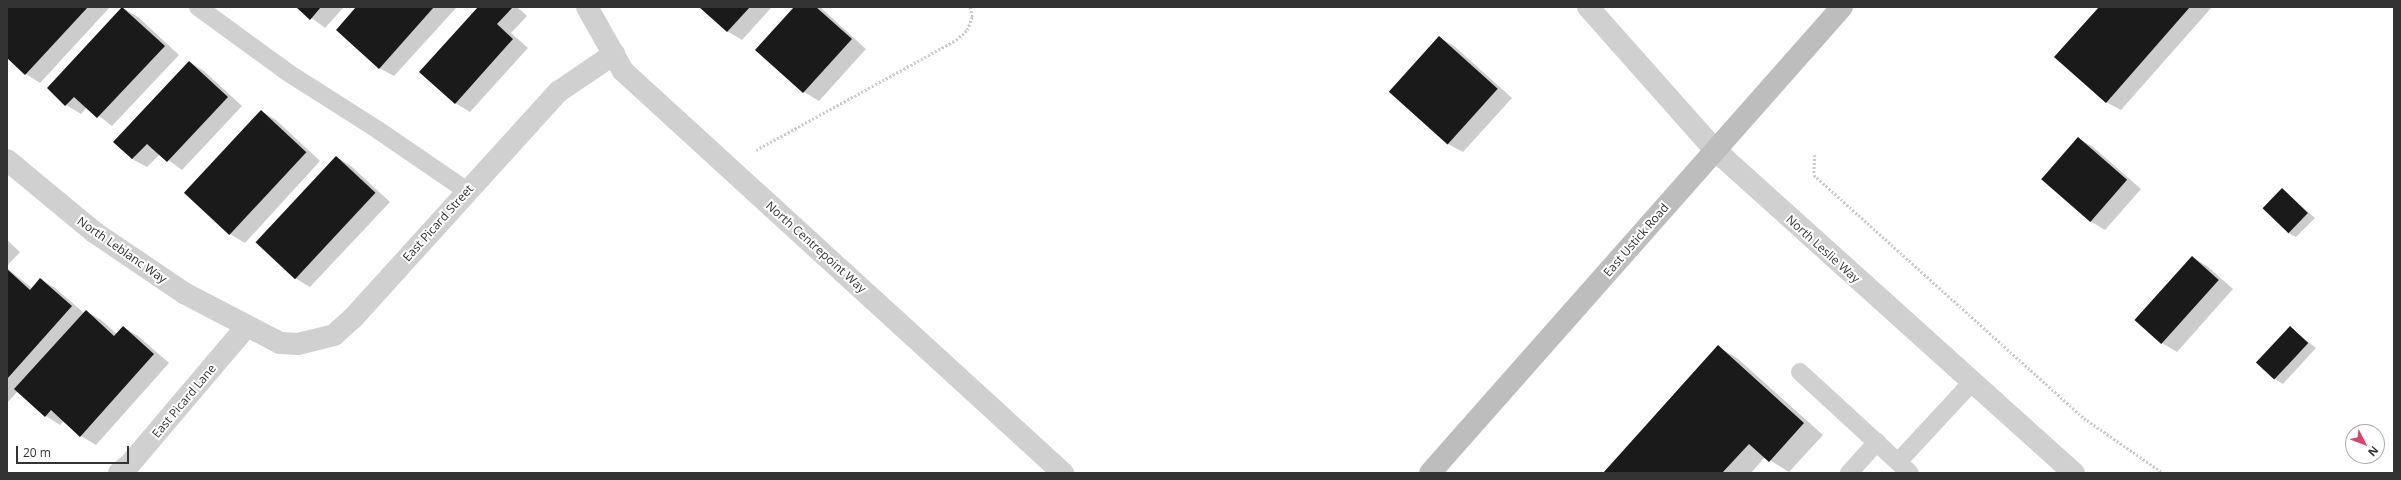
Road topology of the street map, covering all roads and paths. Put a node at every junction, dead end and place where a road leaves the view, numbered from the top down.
1 (198, 7) edge
2 (587, 7) edge
3 (970, 7) edge
4 (1588, 7) edge
5 (1842, 7) edge
6 (614, 54) junction
7 (1714, 150) junction
8 (1814, 155) dead end
9 (7, 160) edge
10 (728, 167) junction
11 (467, 191) junction
12 (246, 327) junction
13 (1800, 372) dead end
14 (1972, 382) junction
15 (1877, 442) junction
16 (1904, 468) edge
17 (119, 473) edge
18 (1063, 473) edge
19 (1430, 473) edge
20 (1848, 473) edge
21 (2074, 473) edge
22 (2163, 473) edge

1 - 11 lane
2 - 6 street, North Centrepoint Way
3 - 10 path
4 - 7 street, North Leslie Way
5 - 7 main road, East Ustick Road
6 - 10 street, North Centrepoint Way
6 - 11 street, East Picard Street
7 - 14 street, North Leslie Way
7 - 19 main road, East Ustick Road
8 - 22 path
9 - 12 street, North Leblanc Way
10 - 18 street, North Centrepoint Way
11 - 12 street, East Picard Street
12 - 17 street, East Picard Lane
13 - 15 lane
14 - 16 lane
14 - 21 street, North Leslie Way
15 - 16 lane
15 - 20 lane

